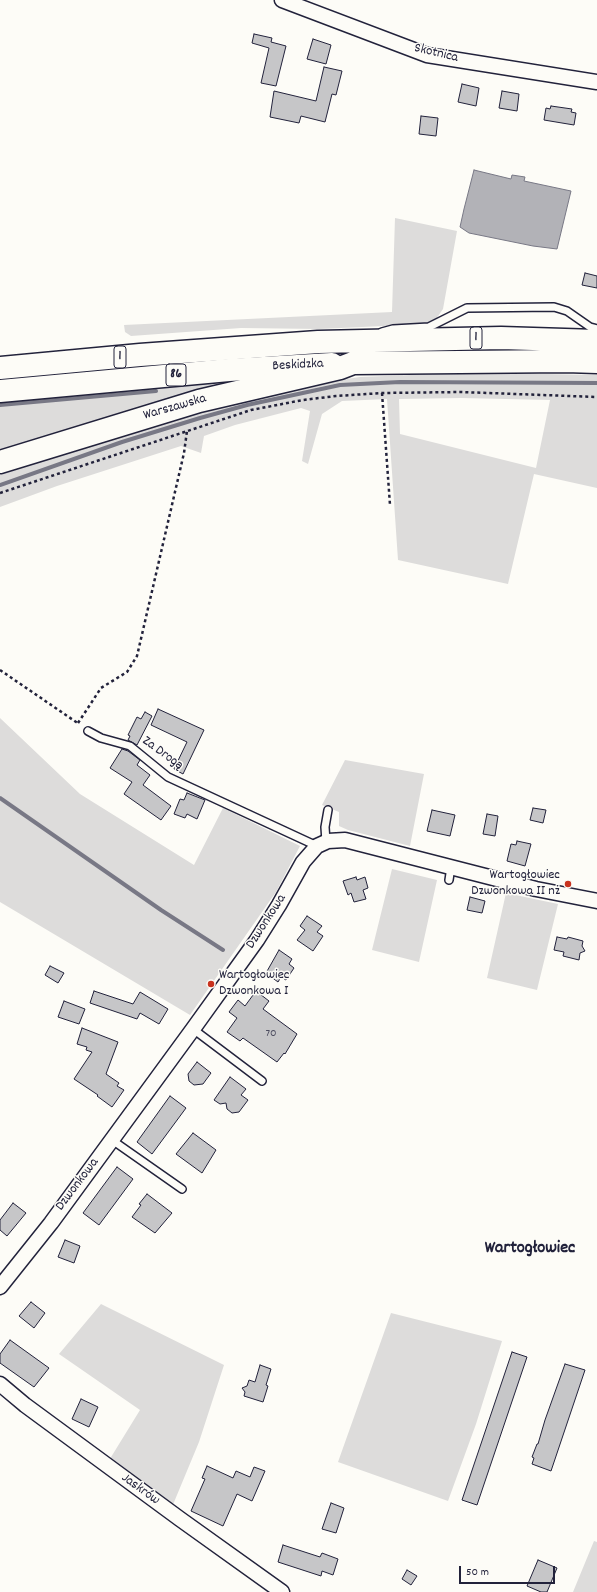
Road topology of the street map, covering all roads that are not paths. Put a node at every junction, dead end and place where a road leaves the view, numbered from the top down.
1 (282, 0) edge
2 (597, 82) edge
3 (597, 329) edge
4 (355, 340) junction
5 (597, 341) edge
6 (597, 362) edge
7 (353, 363) junction
8 (0, 368) edge
9 (0, 391) edge
10 (0, 462) edge
11 (88, 731) road end
12 (328, 810) dead end
13 (321, 844) junction
14 (597, 901) edge
15 (193, 1029) junction
16 (262, 1081) dead end
17 (112, 1140) junction
18 (182, 1189) dead end
19 (0, 1287) edge
20 (0, 1384) edge
21 (282, 1592) edge

1 - 2 street, Skotnica
3 - 4 lane
4 - 5 main road, Beskidzka / 1
4 - 8 main road, Beskidzka / 1
6 - 7 main road, Beskidzka / 1
7 - 9 main road, Beskidzka / 86
7 - 10 main road, Warszawska / 1
11 - 13 lane, Za Drogą
12 - 13 lane
13 - 14 street
13 - 15 street, Dzwonkowa
15 - 16 lane
15 - 17 street, Dzwonkowa
17 - 18 lane
17 - 19 street, Dzwonkowa
20 - 21 street, Jaskrów

